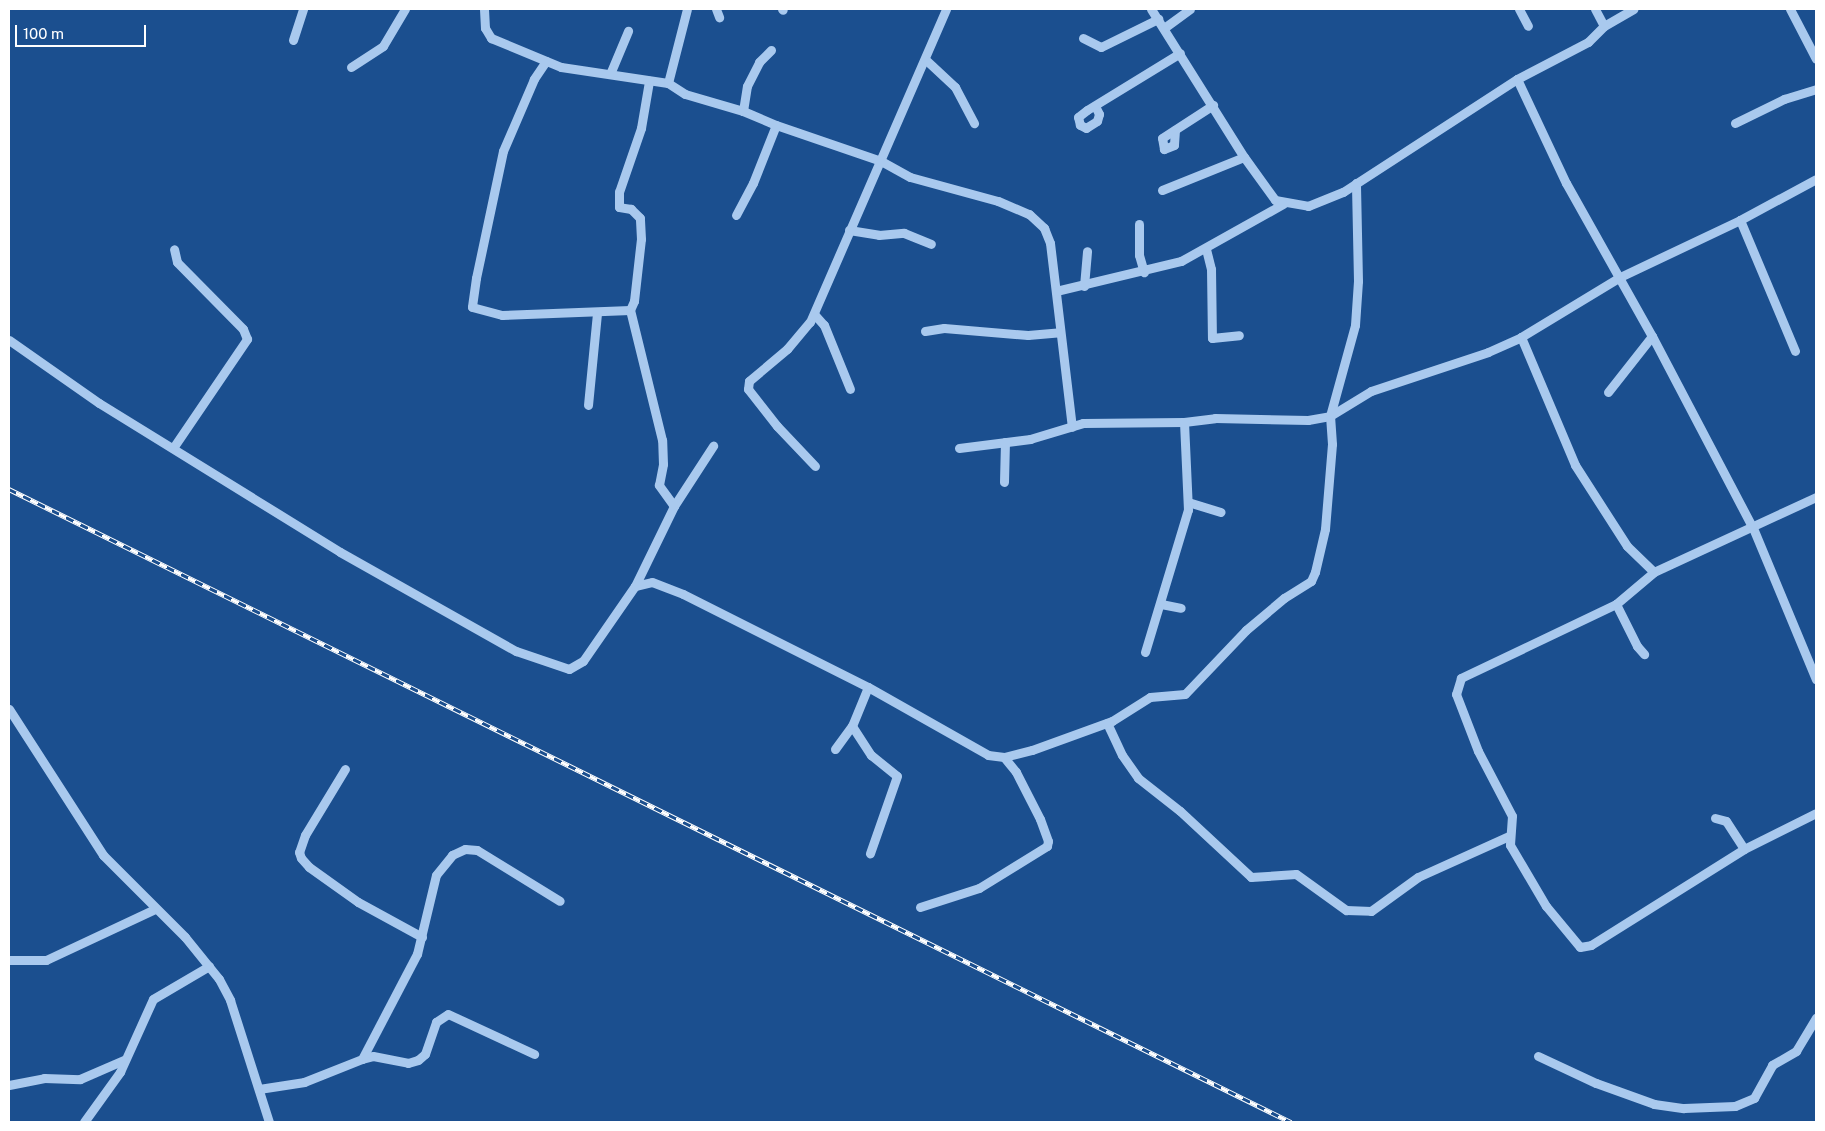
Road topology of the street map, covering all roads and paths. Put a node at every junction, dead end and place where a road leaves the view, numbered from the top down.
1 (303, 9) edge
2 (405, 9) edge
3 (484, 9) edge
4 (687, 9) edge
5 (946, 9) edge
6 (1151, 9) edge
7 (1190, 9) edge
8 (1518, 9) edge
9 (1595, 9) edge
10 (1634, 9) edge
11 (1790, 9) edge
12 (1158, 20) junction
13 (1528, 26) dead end
14 (1604, 26) junction
15 (1164, 28) junction
16 (628, 31) dead end
17 (1083, 38) dead end
18 (293, 40) dead end
19 (771, 50) dead end
20 (1180, 53) junction
21 (1816, 59) edge
22 (926, 60) junction
23 (546, 61) junction
24 (351, 68) dead end
25 (610, 74) junction
26 (1517, 79) junction
27 (649, 81) junction
28 (668, 83) junction
29 (1816, 89) edge
30 (1213, 105) junction
31 (1095, 106) dead end
32 (744, 110) junction
33 (974, 123) dead end
34 (1735, 123) dead end
35 (776, 125) junction
36 (1175, 130) dead end
37 (1244, 157) junction
38 (880, 161) junction
39 (1816, 179) edge
40 (1356, 183) junction
41 (1162, 190) dead end
42 (1283, 204) junction
43 (736, 215) dead end
44 (1740, 220) junction
45 (1140, 224) dead end
46 (849, 230) junction
47 (931, 244) dead end
48 (174, 249) dead end
49 (1206, 249) junction
50 (1087, 252) dead end
51 (1144, 272) junction
52 (1620, 276) junction
53 (1084, 286) junction
54 (1056, 291) junction
55 (630, 310) junction
56 (597, 313) junction
57 (814, 314) junction
58 (924, 331) dead end
59 (1060, 332) junction
60 (1239, 336) dead end
61 (1652, 336) junction
62 (1521, 337) junction
63 (9, 340) edge
64 (1795, 351) dead end
65 (850, 389) dead end
66 (1608, 392) dead end
67 (588, 405) dead end
68 (1330, 416) junction
69 (1184, 422) junction
70 (1072, 427) junction
71 (1005, 442) junction
72 (713, 446) dead end
73 (173, 448) junction
74 (959, 448) dead end
75 (815, 466) dead end
76 (1004, 482) dead end
77 (1816, 497) edge
78 (1188, 502) junction
79 (674, 506) junction
80 (1221, 512) dead end
81 (1753, 528) junction
82 (1654, 572) junction
83 (635, 586) junction
84 (1161, 604) junction
85 (1616, 604) junction
86 (1181, 608) dead end
87 (1145, 652) dead end
88 (1644, 654) dead end
89 (1812, 657) edge
90 (1816, 679) edge
91 (868, 686) junction
92 (9, 709) edge
93 (1107, 723) junction
94 (852, 726) junction
95 (835, 749) dead end
96 (1004, 756) junction
97 (345, 769) dead end
98 (1816, 813) edge
99 (1715, 818) dead end
100 (1509, 836) junction
101 (1744, 849) junction
102 (870, 853) dead end
103 (560, 902) dead end
104 (920, 907) dead end
105 (155, 909) junction
106 (422, 938) junction
107 (9, 960) edge
108 (209, 966) junction
109 (1816, 1018) edge
110 (534, 1054) dead end
111 (1538, 1056) dead end
112 (362, 1059) junction
113 (124, 1060) junction
114 (9, 1085) edge
115 (259, 1089) junction
116 (84, 1122) edge
117 (270, 1122) edge

1 - 18 street
2 - 24 street
3 - 23 street
4 - 28 street
5 - 22 street
6 - 12 street
7 - 15 street
8 - 13 street
9 - 14 street
10 - 14 street
11 - 21 street
12 - 15 street
12 - 17 street
14 - 26 street
15 - 20 street
16 - 25 street
19 - 32 street
20 - 30 street
20 - 31 street
22 - 33 street
22 - 38 street
23 - 25 street
23 - 56 street
25 - 27 street
26 - 40 street
26 - 52 street
27 - 28 street
27 - 55 street
28 - 32 street
29 - 34 street
30 - 36 street
30 - 37 street
32 - 35 street
35 - 38 street
35 - 43 street
37 - 41 street
37 - 42 street
38 - 46 street
38 - 54 street
39 - 44 street
40 - 42 street
40 - 68 street
42 - 49 street
44 - 52 street
44 - 64 street
45 - 51 street
46 - 47 street
46 - 57 street
48 - 73 street
49 - 51 street
49 - 60 street
50 - 53 street
51 - 53 street
52 - 61 street
52 - 62 street
53 - 54 street
54 - 59 street
55 - 56 street
55 - 79 street
56 - 67 street
57 - 65 street
57 - 75 street
58 - 59 street
59 - 70 street
61 - 66 street
61 - 81 street
62 - 68 street
62 - 82 street
63 - 73 street
68 - 69 street
68 - 93 street
69 - 70 street
69 - 78 street
70 - 71 street
71 - 74 street
71 - 76 street
72 - 79 street
73 - 83 street
77 - 81 street
78 - 80 street
78 - 84 street
79 - 83 street
81 - 82 street
81 - 89 street
82 - 85 street
83 - 91 street
84 - 86 street
84 - 87 street
85 - 88 street
85 - 100 street
89 - 90 street
91 - 94 street
91 - 96 street
92 - 105 street
93 - 96 street
93 - 100 street
94 - 95 street
94 - 102 street
96 - 104 street
97 - 106 street
98 - 101 street
99 - 101 street
100 - 101 street
103 - 106 street
105 - 107 street
105 - 108 street
106 - 112 street
108 - 113 street
108 - 115 street
109 - 111 street
110 - 112 street
112 - 115 street
113 - 114 street
113 - 116 street
115 - 117 street

